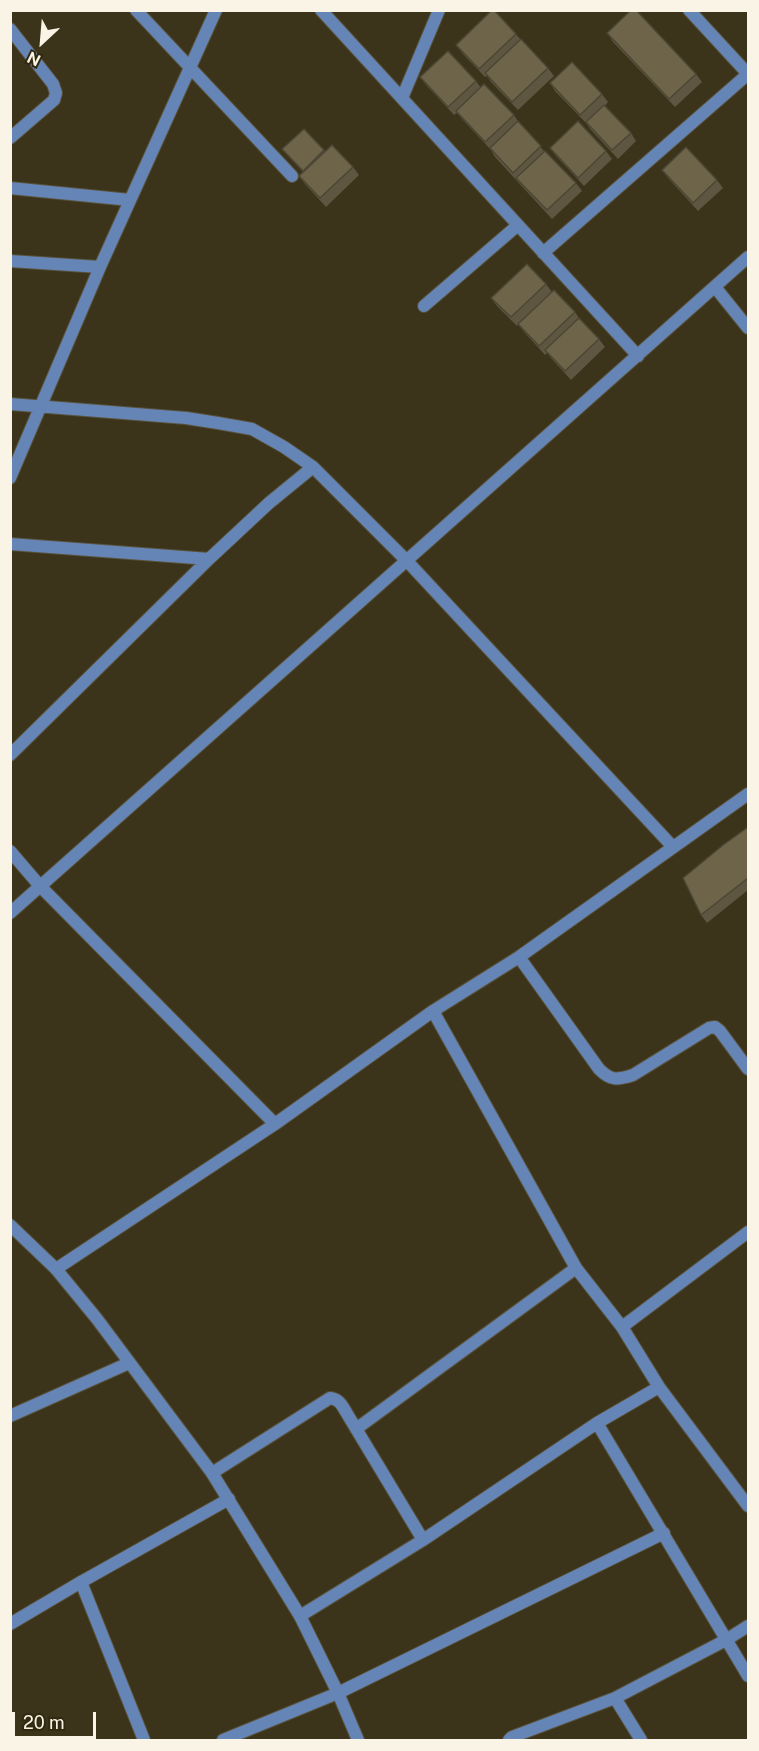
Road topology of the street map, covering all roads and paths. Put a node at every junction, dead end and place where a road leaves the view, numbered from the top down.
1 (136, 10) edge
2 (216, 10) edge
3 (321, 10) edge
4 (439, 10) edge
5 (688, 10) edge
6 (10, 29) edge
7 (189, 66) junction
8 (748, 74) edge
9 (402, 98) junction
10 (10, 138) edge
11 (292, 176) dead end
12 (10, 188) edge
13 (130, 200) junction
14 (518, 225) junction
15 (543, 253) junction
16 (748, 257) edge
17 (10, 261) edge
18 (100, 267) junction
19 (715, 287) junction
20 (424, 306) dead end
21 (748, 328) edge
22 (638, 356) junction
23 (10, 404) edge
24 (40, 407) junction
25 (313, 468) junction
26 (10, 478) edge
27 (10, 544) edge
28 (209, 559) junction
29 (406, 561) junction
30 (10, 756) edge
31 (748, 794) edge
32 (673, 847) junction
33 (10, 851) edge
34 (40, 886) junction
35 (10, 913) edge
36 (519, 957) junction
37 (433, 1011) junction
38 (748, 1069) edge
39 (275, 1124) junction
40 (10, 1225) edge
41 (748, 1232) edge
42 (576, 1268) junction
43 (56, 1269) junction
44 (621, 1327) junction
45 (129, 1363) junction
46 (659, 1387) junction
47 (10, 1416) edge
48 (597, 1423) junction
49 (356, 1429) junction
50 (212, 1473) junction
51 (229, 1499) junction
52 (748, 1506) edge
53 (664, 1533) junction
54 (423, 1540) junction
55 (81, 1582) junction
56 (300, 1616) junction
57 (10, 1624) edge
58 (748, 1626) edge
59 (726, 1640) junction
60 (748, 1676) edge
61 (338, 1693) junction
62 (615, 1698) junction
63 (144, 1740) edge
64 (223, 1740) edge
65 (358, 1740) edge
66 (509, 1740) edge
67 (641, 1740) edge

1 - 7 street
2 - 7 street
3 - 9 street
4 - 9 street
5 - 8 street
6 - 10 street
7 - 11 street
7 - 13 street
8 - 15 street
9 - 14 street
12 - 13 street
13 - 18 street
14 - 15 street
14 - 20 street
15 - 22 street
16 - 19 street
17 - 18 street
18 - 24 street
19 - 21 street
19 - 22 street
22 - 29 street
23 - 24 street
24 - 25 street
24 - 26 street
25 - 28 street
25 - 29 street
27 - 28 street
28 - 30 street
29 - 32 street
29 - 34 street
31 - 32 street
32 - 36 street
33 - 34 street
34 - 35 street
34 - 39 street
36 - 37 street
36 - 38 street
37 - 39 street
37 - 42 street
39 - 43 street
40 - 43 street
41 - 44 street
42 - 44 street
42 - 49 street
43 - 45 street
44 - 46 street
45 - 47 street
45 - 50 street
46 - 48 street
46 - 52 street
48 - 53 street
48 - 54 street
49 - 50 street
49 - 54 street
50 - 51 street
51 - 55 street
51 - 56 street
53 - 59 street
53 - 61 street
54 - 56 street
55 - 57 street
55 - 63 street
56 - 61 street
58 - 59 street
59 - 60 street
59 - 62 street
61 - 64 street
61 - 65 street
62 - 66 street
62 - 67 street

